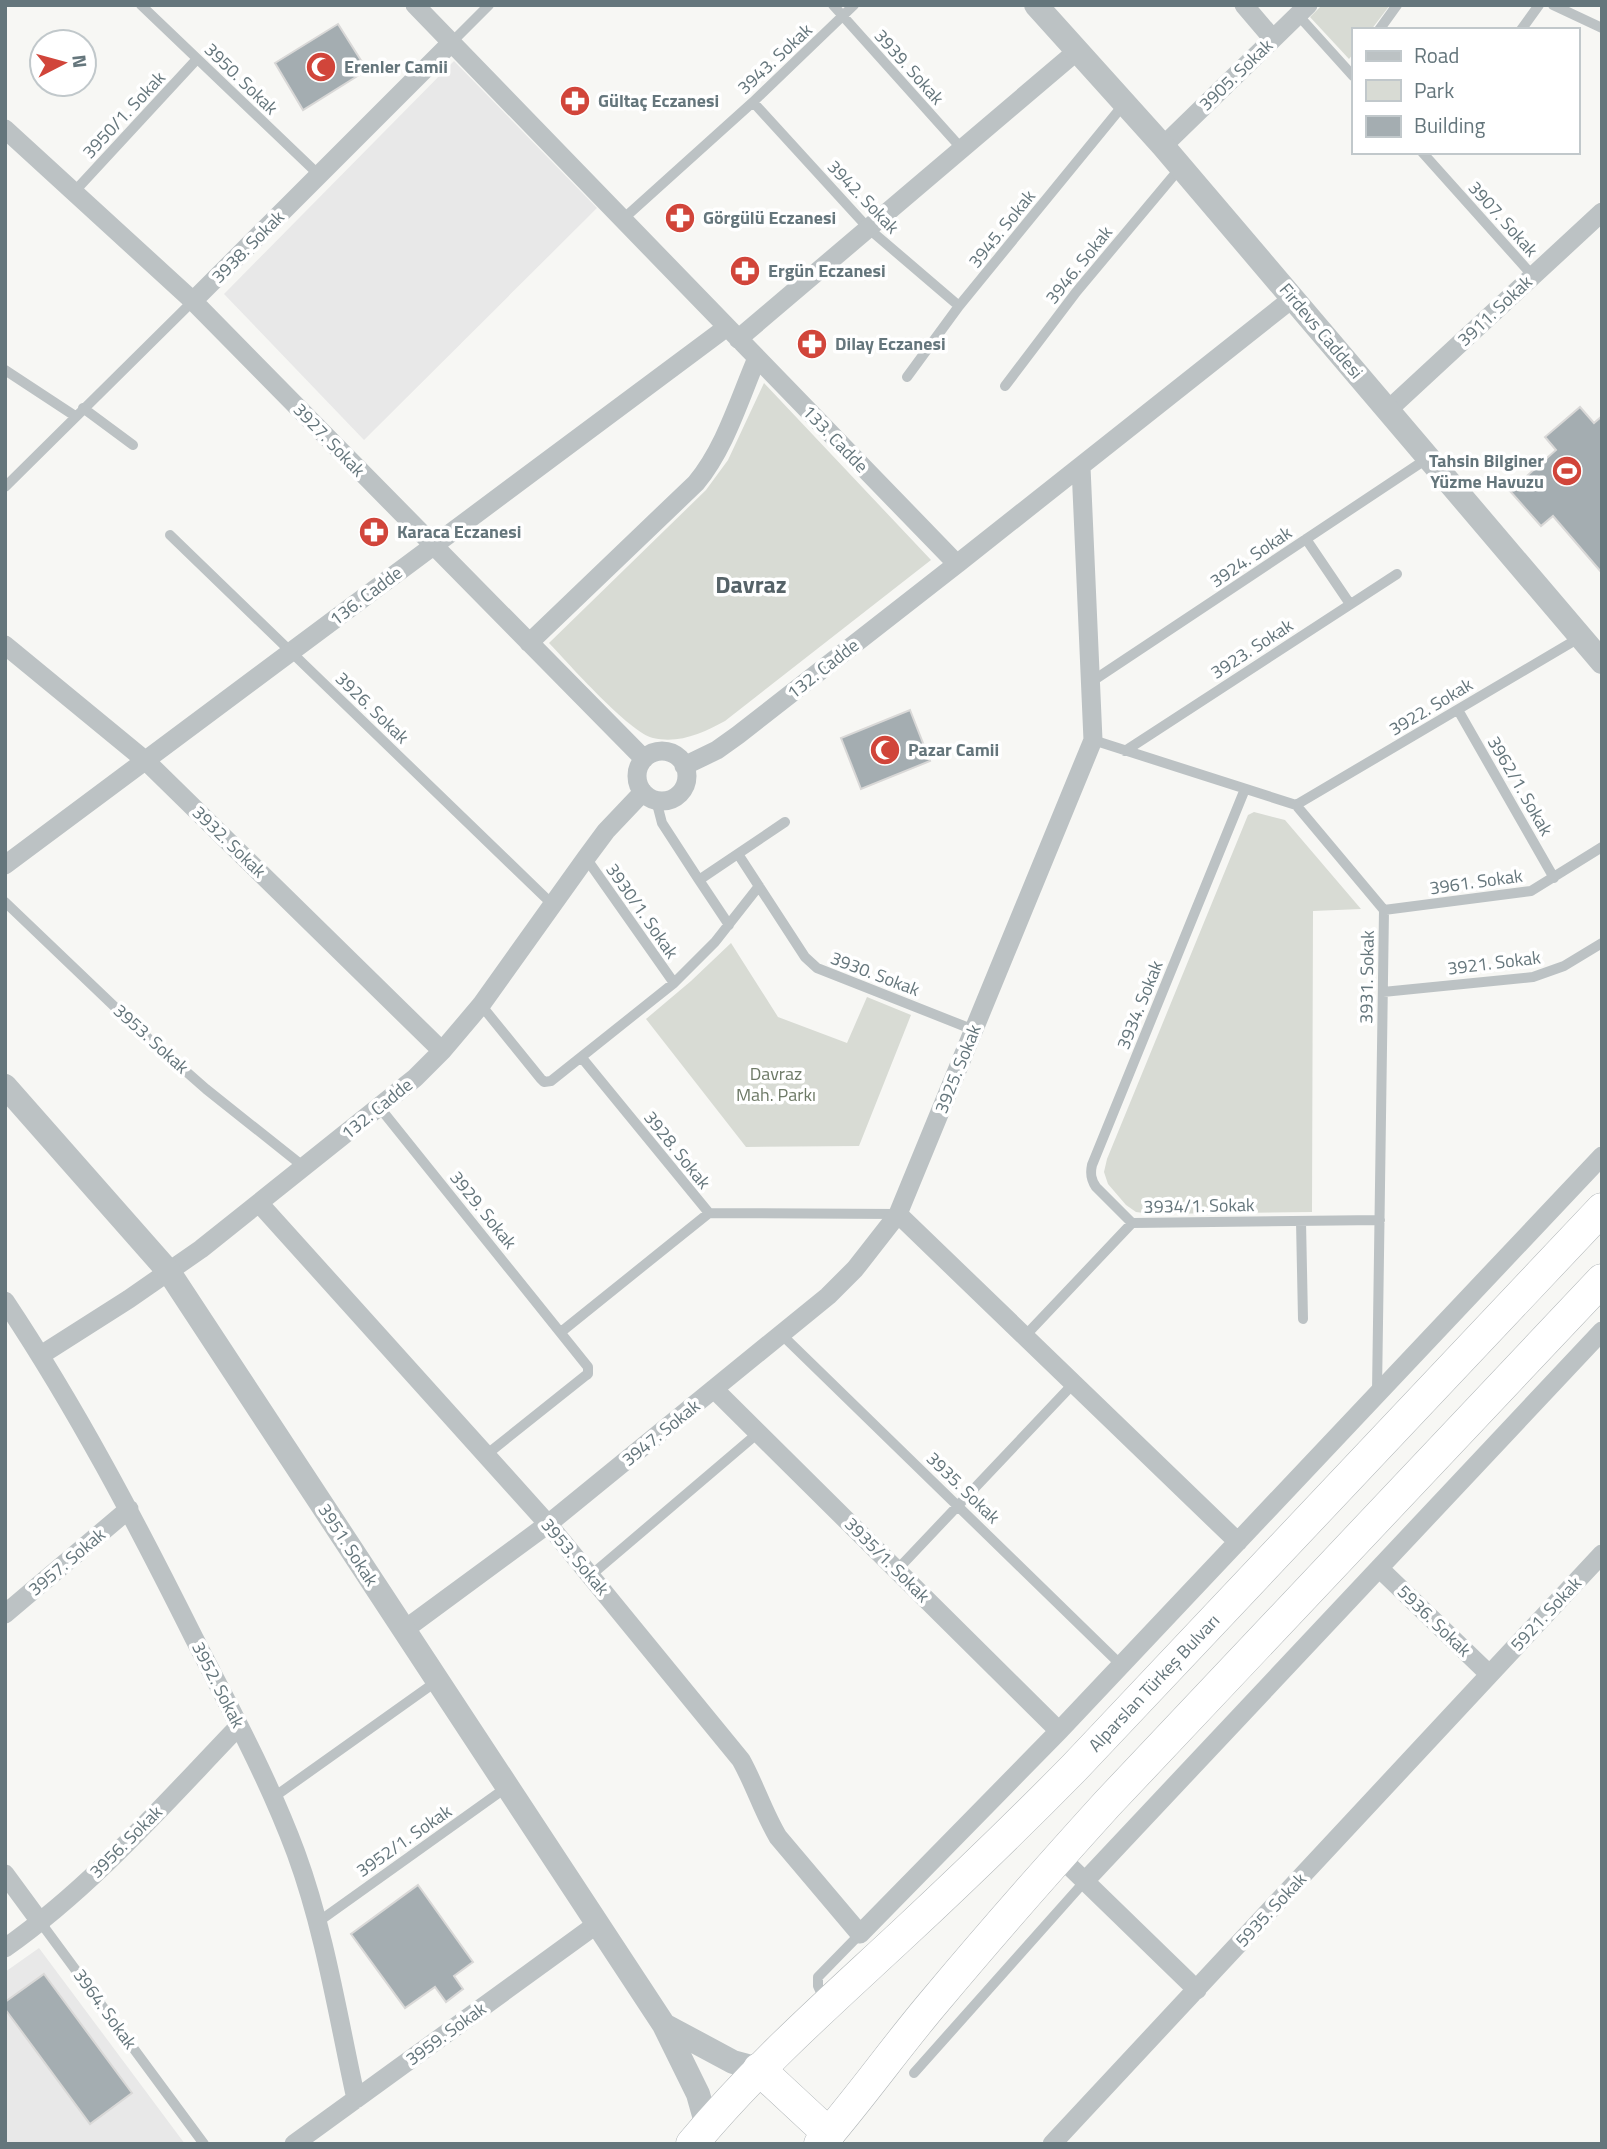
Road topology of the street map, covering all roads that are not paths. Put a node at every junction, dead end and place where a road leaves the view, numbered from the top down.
1 (141, 5) edge
2 (415, 5) edge
3 (489, 5) edge
4 (833, 5) edge
5 (855, 5) edge
6 (1036, 5) edge
7 (1244, 5) edge
8 (1397, 5) edge
9 (1539, 5) edge
10 (1553, 5) edge
11 (1303, 10) edge
12 (843, 16) junction
13 (1380, 28) edge
14 (1522, 28) edge
15 (1602, 28) edge
16 (1273, 39) junction
17 (451, 43) junction
18 (1077, 51) junction
19 (197, 59) junction
20 (1352, 70) edge
21 (752, 102) junction
22 (1124, 103) junction
23 (5, 129) edge
24 (1163, 146) junction
25 (962, 149) junction
26 (1427, 154) edge
27 (1181, 167) junction
28 (319, 175) junction
29 (74, 192) junction
30 (1602, 212) edge
31 (622, 220) junction
32 (869, 229) junction
33 (1533, 276) junction
34 (1293, 299) junction
35 (193, 301) junction
36 (959, 306) junction
37 (733, 333) junction
38 (757, 358) junction
39 (5, 370) edge
40 (907, 377) dead end
41 (1005, 386) dead end
42 (83, 408) junction
43 (1388, 410) junction
44 (75, 416) junction
45 (133, 446) dead end
46 (1428, 457) junction
47 (1081, 467) junction
48 (5, 487) edge
49 (170, 535) dead end
50 (1306, 539) junction
51 (433, 546) junction
52 (957, 564) junction
53 (1397, 574) dead end
54 (1350, 604) junction
55 (1581, 637) junction
56 (529, 643) junction
57 (5, 645) edge
58 (291, 652) junction
59 (1602, 662) edge
60 (1091, 682) junction
61 (1458, 709) junction
62 (1093, 740) junction
63 (1125, 751) junction
64 (644, 759) junction
65 (146, 761) junction
66 (684, 766) junction
67 (1245, 789) junction
68 (650, 796) junction
69 (1296, 805) junction
70 (785, 822) dead end
71 (1602, 847) edge
72 (737, 854) junction
73 (586, 858) junction
74 (5, 865) edge
75 (1554, 878) junction
76 (699, 880) junction
77 (759, 886) junction
78 (5, 902) edge
79 (553, 905) junction
80 (1384, 911) junction
81 (729, 925) junction
82 (1602, 943) edge
83 (674, 983) junction
84 (1383, 992) junction
85 (481, 1005) junction
86 (974, 1030) junction
87 (442, 1051) junction
88 (582, 1058) junction
89 (5, 1086) edge
90 (380, 1108) junction
91 (1602, 1156) edge
92 (304, 1168) junction
93 (259, 1203) junction
94 (1602, 1209) edge
95 (709, 1213) junction
96 (898, 1214) junction
97 (1380, 1220) junction
98 (1301, 1221) junction
99 (1132, 1223) junction
100 (169, 1272) junction
101 (1602, 1280) edge
102 (5, 1301) edge
103 (1303, 1319) dead end
104 (1602, 1331) edge
105 (561, 1332) junction
106 (782, 1334) junction
107 (1025, 1336) junction
108 (41, 1355) junction
109 (1074, 1383) junction
110 (715, 1389) junction
111 (1377, 1394) junction
112 (758, 1433) junction
113 (485, 1454) junction
114 (958, 1505) junction
115 (130, 1509) junction
116 (548, 1524) junction
117 (1238, 1542) junction
118 (1602, 1554) edge
119 (1379, 1568) junction
120 (897, 1570) junction
121 (590, 1576) junction
122 (5, 1614) edge
123 (404, 1630) junction
124 (1121, 1665) junction
125 (1489, 1674) junction
126 (438, 1681) junction
127 (239, 1726) junction
128 (1059, 1731) junction
129 (508, 1787) junction
130 (274, 1797) junction
131 (1059, 1857) junction
132 (5, 1874) edge
133 (1085, 1881) junction
134 (318, 1922) junction
135 (41, 1923) junction
136 (597, 1924) junction
137 (860, 1934) junction
138 (5, 1948) edge
139 (1197, 1990) junction
140 (826, 2005) junction
141 (664, 2025) junction
142 (759, 2069) junction
143 (914, 2073) dead end
144 (356, 2099) junction
145 (708, 2138) edge
146 (825, 2140) edge
147 (205, 2144) edge
148 (295, 2144) edge
149 (1052, 2144) edge

1 - 19 lane, 3950. Sokak
2 - 17 street, 133. Cadde
3 - 17 lane, 3938. Sokak
4 - 12 lane, 3939. Sokak
5 - 12 lane, 3943. Sokak
6 - 18 street, Firdevs Caddesi
7 - 16 street
8 - 13 lane
9 - 14 lane
10 - 15 lane
11 - 16 street, 3905. Sokak
11 - 20 lane
12 - 21 lane, 3943. Sokak
12 - 25 lane, 3939. Sokak
16 - 24 street, 3905. Sokak
17 - 28 street, 3938. Sokak
17 - 31 street, 133. Cadde
18 - 22 street, Firdevs Caddesi
18 - 25 street, 136. Cadde
19 - 28 lane, 3950. Sokak
19 - 29 lane, 3950/1. Sokak
21 - 31 lane, 3943. Sokak
21 - 32 lane, 3942. Sokak
22 - 24 street, Firdevs Caddesi
22 - 36 lane, 3945. Sokak
23 - 29 street, 3927. Sokak
24 - 27 street, Firdevs Caddesi
25 - 32 street, 136. Cadde
26 - 33 lane, 3907. Sokak
27 - 34 street, Firdevs Caddesi
27 - 41 lane, 3946. Sokak
28 - 35 street, 3938. Sokak
29 - 35 street, 3927. Sokak
30 - 33 street, 3911. Sokak
31 - 37 street, 133. Cadde
32 - 36 lane, 3942. Sokak
32 - 37 street, 136. Cadde
33 - 43 street, 3911. Sokak
34 - 43 street, Firdevs Caddesi
34 - 47 street
35 - 42 lane, 3938. Sokak
35 - 51 street, 3927. Sokak
36 - 40 lane, 3945. Sokak
37 - 38 street, 133. Cadde
37 - 51 street, 136. Cadde
38 - 52 street, 133. Cadde
38 - 56 street
39 - 44 lane
42 - 44 lane, 3938. Sokak
42 - 45 lane
43 - 46 street, Firdevs Caddesi
44 - 48 lane, 3938. Sokak
46 - 50 lane, 3924. Sokak
46 - 55 street, Firdevs Caddesi
47 - 52 street
47 - 60 street, 3925. Sokak
49 - 58 lane, 3926. Sokak
50 - 54 lane
50 - 60 lane, 3924. Sokak
51 - 56 street, 3927. Sokak
51 - 58 street, 136. Cadde
52 - 66 street, 132. Cadde
53 - 54 lane, 3923. Sokak
54 - 63 lane, 3923. Sokak
55 - 59 street, Firdevs Caddesi
55 - 61 lane, 3922. Sokak
56 - 64 street, 3927. Sokak
57 - 65 street, 3932. Sokak
58 - 65 street, 136. Cadde
58 - 79 lane, 3926. Sokak
60 - 62 street, 3925. Sokak
61 - 69 lane, 3922. Sokak
61 - 75 lane, 3962/1. Sokak
62 - 63 lane
62 - 86 street, 3925. Sokak
63 - 67 lane
64 - 66 street
64 - 68 street
65 - 74 street, 136. Cadde
65 - 87 street, 3932. Sokak
66 - 68 street
67 - 69 lane
67 - 99 lane, 3934. Sokak
68 - 73 street, 132. Cadde
68 - 76 lane
69 - 80 lane, 3931. Sokak
70 - 72 lane
71 - 75 lane, 3961. Sokak
72 - 76 lane
72 - 77 lane, 3930. Sokak
73 - 79 street, 132. Cadde
73 - 83 lane, 3930/1. Sokak
75 - 80 lane, 3961. Sokak
76 - 81 lane
77 - 81 lane
77 - 86 lane, 3930. Sokak
78 - 92 lane, 3953. Sokak
79 - 85 street, 132. Cadde
80 - 84 lane, 3931. Sokak
81 - 83 lane
82 - 84 lane, 3921. Sokak
83 - 88 lane
84 - 97 lane, 3931. Sokak
85 - 87 street, 132. Cadde
85 - 88 lane
86 - 96 street, 3925. Sokak
87 - 90 street, 132. Cadde
88 - 95 lane, 3928. Sokak
89 - 100 street, 3951. Sokak
90 - 92 street, 132. Cadde
90 - 105 lane, 3929. Sokak
91 - 111 street
92 - 93 street, 132. Cadde
93 - 100 street, 132. Cadde
93 - 113 street, 3953. Sokak
94 - 140 highway, Alparslan Türkeş Bulvarı
95 - 96 lane, 3928. Sokak
95 - 105 lane
96 - 106 street, 3947. Sokak
96 - 107 street
97 - 98 lane, 3934/1. Sokak
97 - 111 lane, 3931. Sokak
98 - 99 lane, 3934/1. Sokak
98 - 103 lane
99 - 107 lane, 3934/1. Sokak
100 - 108 street, 132. Cadde
100 - 123 street, 3951. Sokak
101 - 131 highway
102 - 108 street, 3952. Sokak
104 - 119 street
105 - 113 lane, 3929. Sokak
106 - 110 street, 3947. Sokak
106 - 114 lane, 3935. Sokak
107 - 109 street
108 - 115 street, 3952. Sokak
109 - 114 lane
109 - 117 street
110 - 112 street, 3935/1. Sokak
110 - 116 street, 3947. Sokak
111 - 117 street
112 - 120 street, 3935/1. Sokak
112 - 121 lane
113 - 116 street, 3953. Sokak
114 - 120 lane
114 - 124 lane, 3935. Sokak
115 - 122 street, 3957. Sokak
115 - 127 street, 3952. Sokak
116 - 121 street, 3953. Sokak
116 - 123 street, 3947. Sokak
117 - 124 street
118 - 125 street, 5921. Sokak
119 - 125 street, 5936. Sokak
119 - 133 street
120 - 128 street, 3935/1. Sokak
121 - 137 street, 3953. Sokak
123 - 126 street, 3951. Sokak
124 - 128 street
125 - 139 street, 5935. Sokak
126 - 129 street, 3951. Sokak
126 - 130 lane
127 - 130 street, 3952. Sokak
127 - 135 street, 3956. Sokak
128 - 137 street
129 - 134 lane, 3952/1. Sokak
129 - 136 street, 3951. Sokak
130 - 134 street, 3952. Sokak
131 - 133 street
131 - 146 highway
132 - 135 street, 3964. Sokak
133 - 139 street
133 - 143 lane
134 - 144 street, 3952. Sokak
135 - 138 street, 3956. Sokak
135 - 147 lane, 3964. Sokak
136 - 141 street, 3951. Sokak
136 - 144 street, 3959. Sokak
137 - 140 lane
139 - 149 street, 5935. Sokak
140 - 142 highway, Alparslan Türkeş Bulvarı
141 - 142 street, 3951. Sokak
141 - 145 street, 3951. Sokak
142 - 145 highway, Alparslan Türkeş Bulvarı
142 - 146 highway
144 - 148 street, 3959. Sokak

